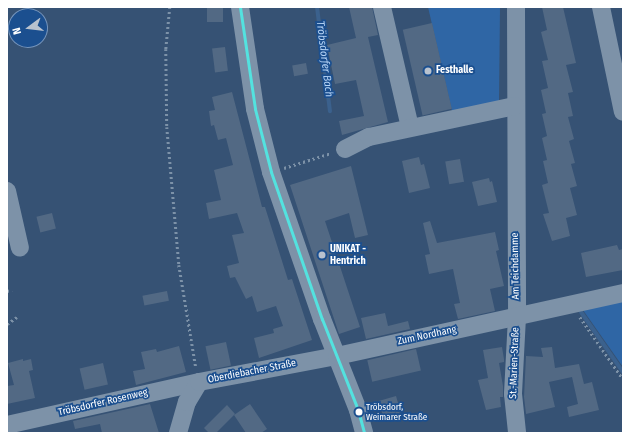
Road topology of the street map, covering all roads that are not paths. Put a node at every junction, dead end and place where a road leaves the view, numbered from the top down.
1 (240, 7) edge
2 (382, 7) edge
3 (516, 7) edge
4 (601, 7) edge
5 (514, 106) junction
6 (623, 112) edge
7 (410, 127) junction
8 (345, 149) road end
9 (7, 191) edge
10 (20, 248) dead end
11 (623, 293) edge
12 (517, 317) junction
13 (337, 356) junction
14 (199, 382) junction
15 (7, 425) edge
16 (178, 433) edge
17 (364, 433) edge
18 (517, 433) edge

1 - 13 street
2 - 7 street
3 - 5 street, Am Teichdamme
4 - 6 street
5 - 7 street
5 - 12 street, Am Teichdamme
7 - 8 street
9 - 10 street
11 - 12 street
12 - 13 street, Zum Nordhang
12 - 18 street, St.-Marien-Straße
13 - 14 street, Oberdiebacher Straße
13 - 17 street
14 - 15 street, Tröbsdorfer Rosenweg
14 - 16 street, Oberdiebacher Straße

